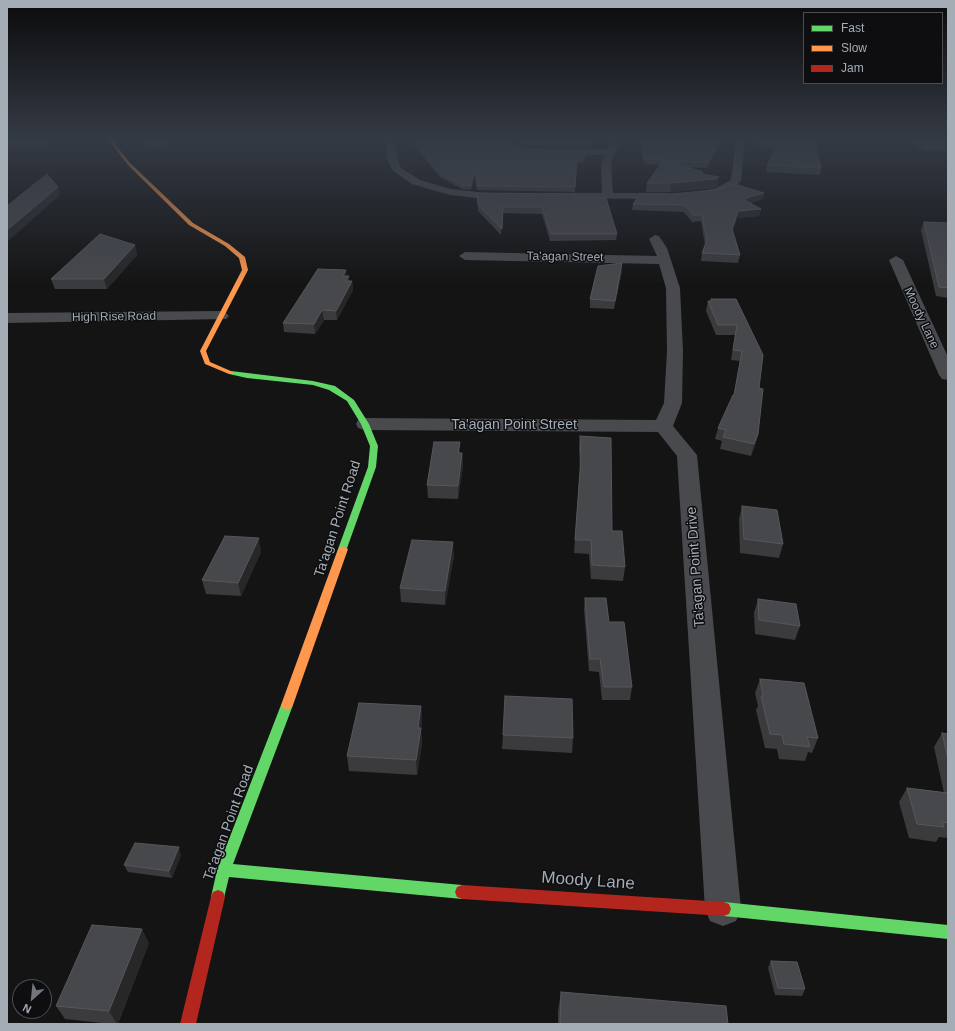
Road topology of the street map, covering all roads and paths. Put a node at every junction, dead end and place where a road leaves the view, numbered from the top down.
1 (155, 189) edge
2 (440, 189) edge
3 (608, 189) edge
4 (721, 189) edge
5 (693, 194) edge
6 (678, 195) edge
7 (516, 196) edge
8 (532, 196) edge
9 (608, 196) junction
10 (655, 239) dead end
11 (465, 256) dead end
12 (666, 260) junction
13 (896, 260) dead end
14 (221, 316) junction
15 (7, 318) edge
16 (948, 376) edge
17 (365, 424) junction
18 (663, 426) junction
19 (224, 870) junction
20 (723, 909) junction
21 (948, 932) edge
22 (188, 1024) edge

1 - 14 street, Ta'agan Point Road
2 - 7 street
3 - 9 street
4 - 5 street
6 - 9 street
8 - 9 street
10 - 12 street
11 - 12 street, Ta'agan Street
12 - 18 street
13 - 16 street, Moody Lane
14 - 15 street, High Rise Road
14 - 17 street, Ta'agan Point Road
17 - 18 street, Ta'agan Point Street
17 - 19 street, Ta'agan Point Road
18 - 20 street, Ta'agan Point Drive
19 - 20 street, Moody Lane
19 - 22 street, Ta'agan Point Road
20 - 21 street, Moody Lane

